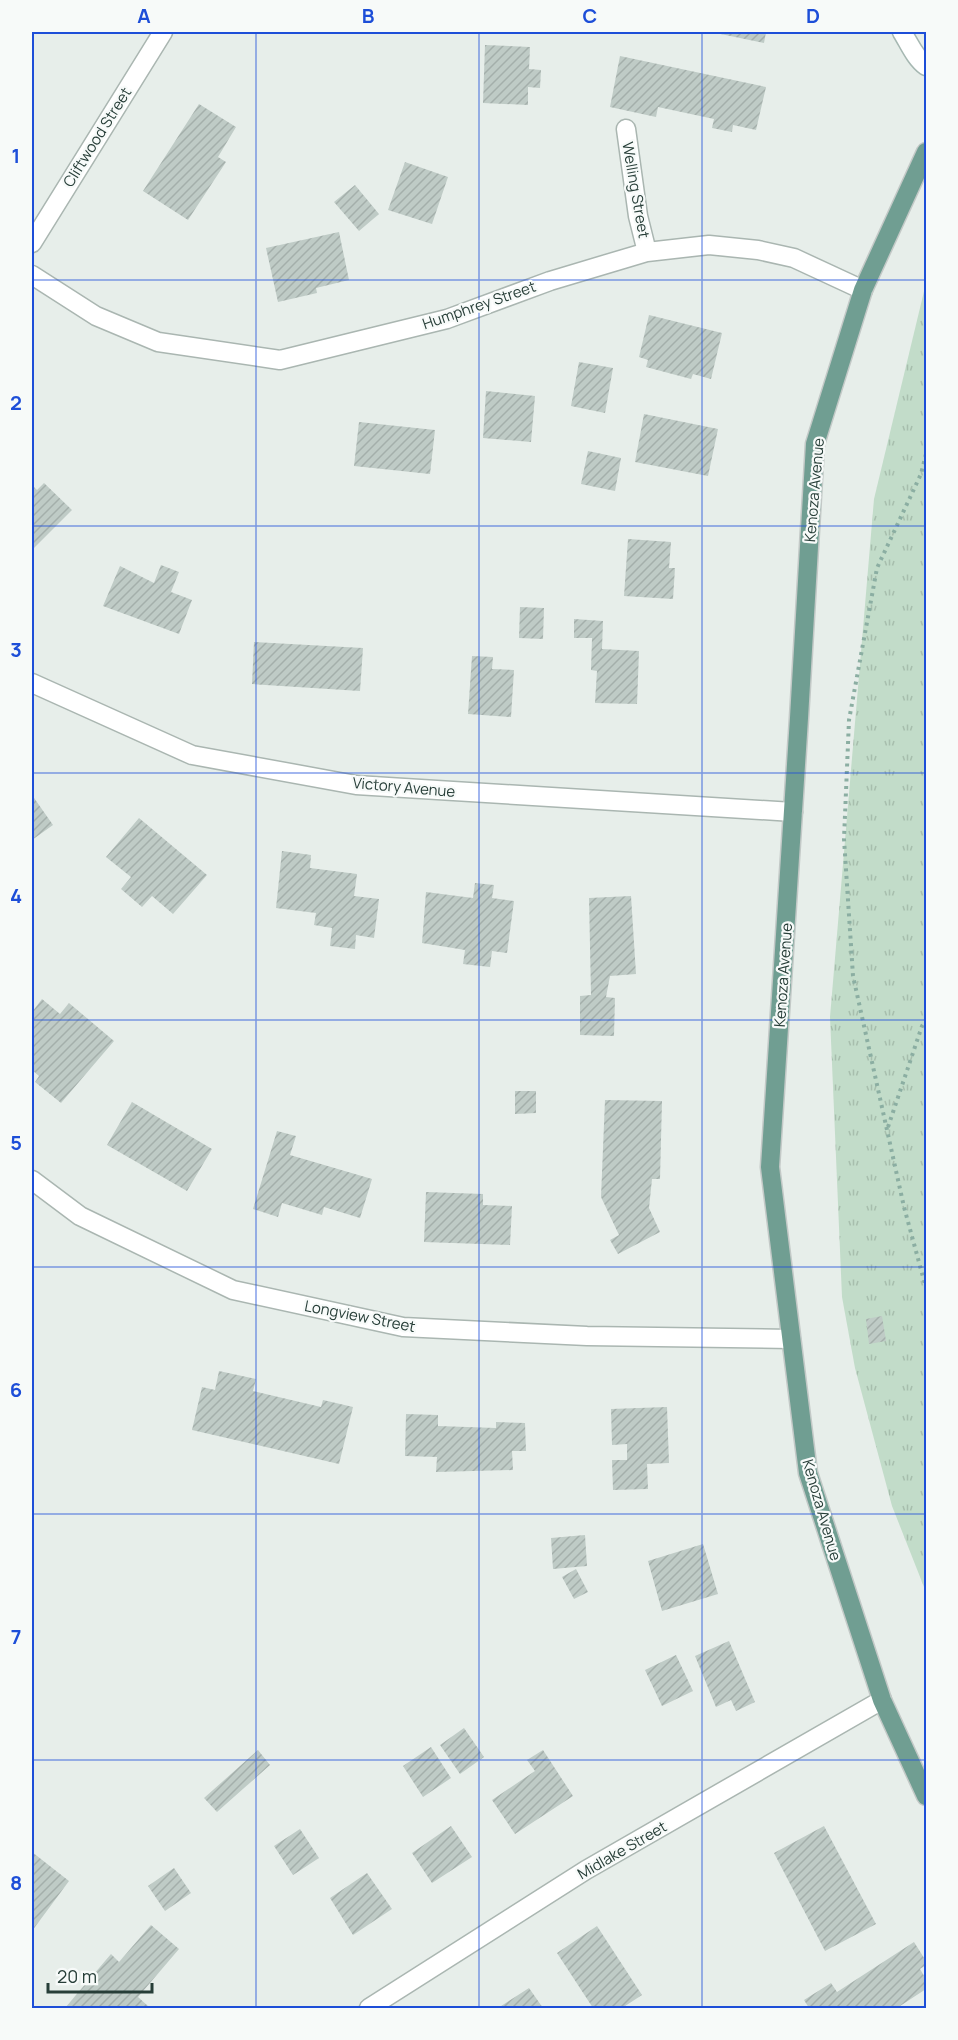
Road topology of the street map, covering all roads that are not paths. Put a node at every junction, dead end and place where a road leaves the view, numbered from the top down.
1 (162, 32) edge
2 (902, 32) edge
3 (927, 66) edge
4 (626, 129) dead end
5 (927, 152) edge
6 (32, 243) edge
7 (648, 252) junction
8 (32, 275) edge
9 (863, 290) junction
10 (32, 683) edge
11 (793, 812) junction
12 (32, 1180) edge
13 (791, 1339) junction
14 (882, 1700) junction
15 (927, 1797) edge
16 (369, 2008) edge

1 - 6 street, Cliftwood Street
2 - 3 street
4 - 7 street, Welling Street
5 - 9 main road, Kenoza Avenue
7 - 8 street, Humphrey Street
7 - 9 street, Humphrey Street
9 - 11 main road, Kenoza Avenue
10 - 11 street, Victory Avenue
11 - 13 main road, Kenoza Avenue
12 - 13 street, Longview Street
13 - 14 main road, Kenoza Avenue
14 - 15 main road, Kenoza Avenue
14 - 16 street, Midlake Street

